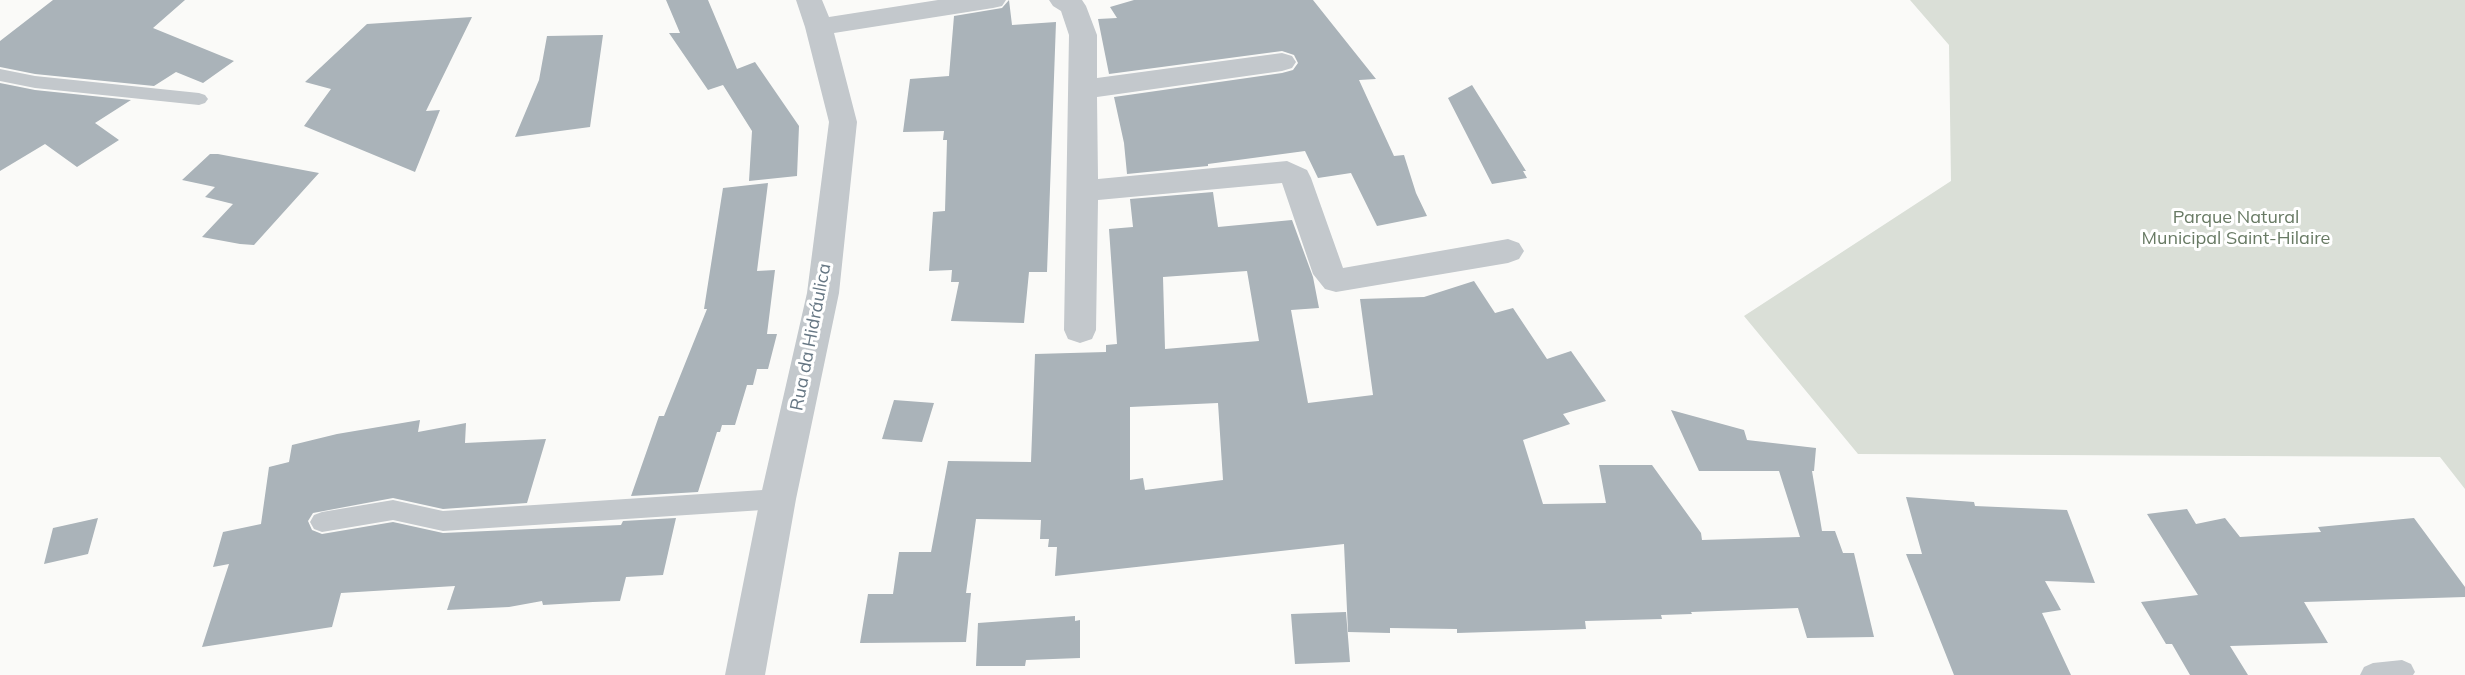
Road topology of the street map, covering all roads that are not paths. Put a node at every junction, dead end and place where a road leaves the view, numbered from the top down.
1 (993, 0) edge
2 (1062, 0) edge
3 (814, 13) edge
4 (1282, 62) dead end
5 (0, 75) edge
6 (1083, 88) junction
7 (199, 99) dead end
8 (1083, 190) junction
9 (1508, 250) dead end
10 (1080, 330) dead end
11 (778, 499) junction
12 (322, 522) dead end
13 (2402, 672) dead end
14 (744, 675) edge
15 (2373, 675) edge

1 - 3 street
2 - 6 street
3 - 11 street, Rua da Hidráulica
4 - 6 street
5 - 7 lane
6 - 8 street
8 - 9 street
8 - 10 street
11 - 12 lane
11 - 14 street, Rua da Hidráulica
13 - 15 lane

